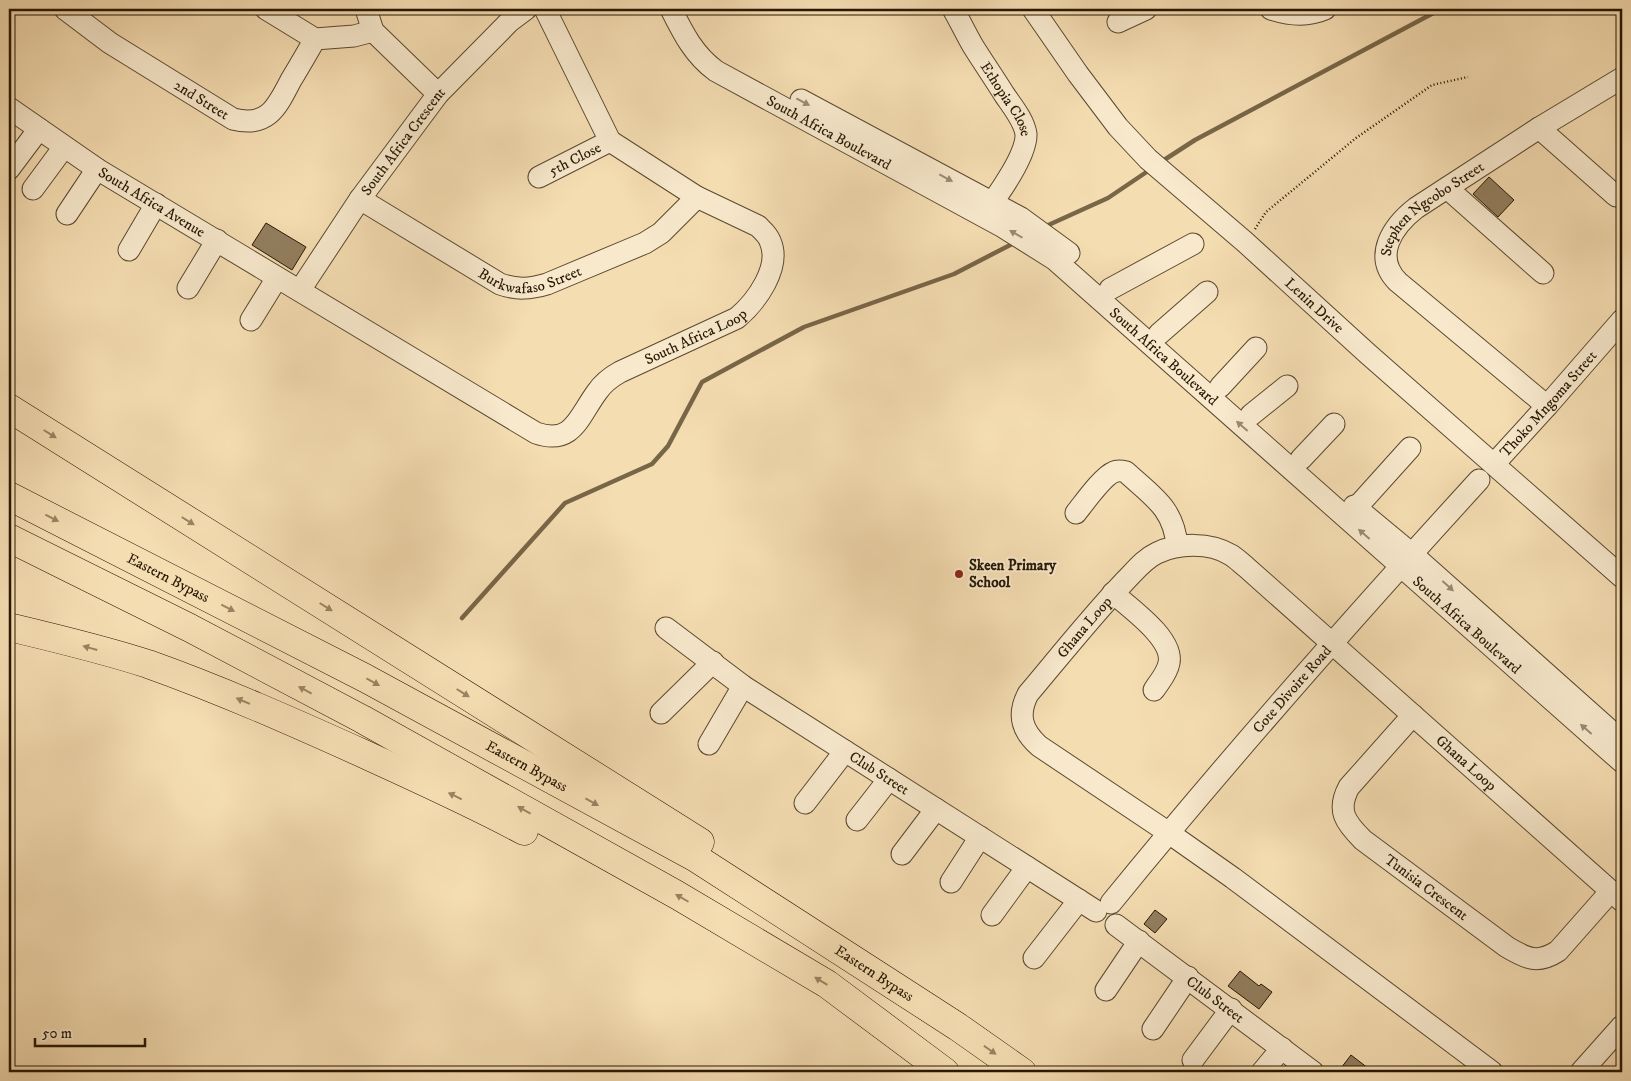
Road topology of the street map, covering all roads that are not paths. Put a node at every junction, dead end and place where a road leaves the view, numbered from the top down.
1 (65, 9) edge
2 (266, 9) edge
3 (366, 9) edge
4 (526, 9) edge
5 (544, 9) edge
6 (671, 9) edge
7 (686, 9) edge
8 (953, 9) edge
9 (1033, 9) edge
10 (1146, 9) edge
11 (1271, 9) edge
12 (1325, 9) edge
13 (1118, 22) dead end
14 (373, 31) junction
15 (315, 39) junction
16 (1622, 78) edge
17 (438, 94) junction
18 (9, 108) edge
19 (1539, 128) junction
20 (38, 130) junction
21 (610, 141) junction
22 (64, 147) junction
23 (9, 168) edge
24 (97, 169) junction
25 (539, 177) dead end
26 (1446, 188) junction
27 (33, 189) dead end
28 (1616, 196) dead end
29 (697, 197) junction
30 (360, 199) junction
31 (156, 204) junction
32 (987, 212) junction
33 (67, 214) dead end
34 (217, 240) junction
35 (1193, 244) dead end
36 (128, 250) dead end
37 (1055, 251) junction
38 (1543, 273) dead end
39 (277, 278) junction
40 (188, 288) dead end
41 (1110, 289) junction
42 (300, 290) junction
43 (1207, 292) dead end
44 (251, 320) dead end
45 (1622, 320) edge
46 (1159, 334) junction
47 (1256, 348) dead end
48 (1287, 386) dead end
49 (1220, 387) junction
50 (1547, 406) junction
51 (9, 408) edge
52 (1252, 415) junction
53 (1334, 424) dead end
54 (1410, 448) dead end
55 (1301, 459) junction
56 (1494, 464) junction
57 (1479, 480) dead end
58 (9, 496) edge
59 (1356, 508) junction
60 (1076, 513) dead end
61 (9, 538) edge
62 (1177, 546) junction
63 (1406, 560) junction
64 (1622, 577) edge
65 (1113, 593) junction
66 (9, 627) edge
67 (666, 628) dead end
68 (1332, 643) junction
69 (713, 662) junction
70 (743, 686) junction
71 (1154, 690) dead end
72 (661, 713) dead end
73 (1413, 715) junction
74 (1622, 741) edge
75 (709, 744) dead end
76 (845, 751) junction
77 (1622, 762) edge
78 (889, 779) junction
79 (805, 803) dead end
80 (936, 809) junction
81 (857, 820) dead end
82 (1169, 832) junction
83 (980, 837) junction
84 (902, 854) dead end
85 (1027, 867) junction
86 (951, 882) dead end
87 (1617, 896) edge
88 (1095, 905) junction
89 (992, 915) dead end
90 (1138, 941) junction
91 (1034, 958) dead end
92 (1188, 977) junction
93 (1106, 990) dead end
94 (1231, 1009) junction
95 (1622, 1026) edge
96 (958, 1027) junction
97 (1153, 1029) dead end
98 (1282, 1048) junction
99 (1193, 1060) dead end
100 (938, 1072) edge
101 (945, 1072) edge
102 (1022, 1072) edge
103 (1262, 1072) edge
104 (1313, 1072) edge
105 (1492, 1072) edge
106 (1581, 1072) edge

1 - 15 street, 2nd Street
2 - 15 street
3 - 14 street
4 - 17 street, South Africa Crescent
5 - 21 street
6 - 32 street, South Africa Boulevard
7 -> 32 street, South Africa Boulevard
8 - 32 street, Ethopia Close
9 - 56 street, Lenin Drive
10 - 13 street
11 - 12 street
14 - 15 street
14 - 17 street
16 - 19 street, Stephen Ngcobo Street
17 - 30 street, South Africa Crescent
18 - 20 street, South Africa Avenue
19 - 26 street, Stephen Ngcobo Street
19 - 28 street
20 - 22 street, South Africa Avenue
20 - 23 street
21 - 25 street, 5th Close
21 - 29 street, South Africa Loop
22 - 24 street, South Africa Avenue
22 - 27 street
24 - 31 street, South Africa Avenue
24 - 33 street
26 - 38 street
26 - 50 street, Stephen Ngcobo Street
29 - 30 street, Burkwafaso Street
29 - 42 street, South Africa Loop
30 - 42 street, South Africa Crescent
31 - 34 street, South Africa Avenue
31 - 36 street
37 -> 32 street, South Africa Boulevard
32 - 37 street, South Africa Boulevard
34 - 39 street, South Africa Avenue
34 - 40 street
35 - 41 street
37 - 41 street, South Africa Boulevard
63 -> 37 street, South Africa Boulevard
39 - 42 street, South Africa Avenue
39 - 44 street
41 - 46 street, South Africa Boulevard
43 - 46 street
45 - 50 street, Thoko Mngoma Street
46 - 49 street, South Africa Boulevard
47 - 49 street
48 - 52 street
49 - 52 street, South Africa Boulevard
50 - 56 street, Thoko Mngoma Street
51 -> 96 highway
52 - 55 street, South Africa Boulevard
53 - 55 street
54 - 59 street
55 - 59 street, South Africa Boulevard
56 - 64 street, Lenin Drive
57 - 63 street, Cote Divoire Road
58 -> 96 highway, Eastern Bypass
59 - 63 street, South Africa Boulevard
60 - 62 street
101 -> 61 highway
62 - 65 street, Ghana Loop
62 - 68 street, Ghana Loop
63 - 68 street, Cote Divoire Road
63 -> 74 street, South Africa Boulevard
77 -> 63 street, South Africa Boulevard
65 - 71 street
65 - 82 street, Ghana Loop
100 -> 66 highway
67 - 69 street, Club Street
68 - 73 street, Ghana Loop
68 - 82 street, Cote Divoire Road
69 - 70 street, Club Street
69 - 72 street
70 - 75 street
70 - 76 street, Club Street
73 - 87 street, Ghana Loop
73 - 87 street, Tunisia Crescent
76 - 78 street, Club Street
76 - 79 street
78 - 80 street, Club Street
78 - 81 street
80 - 83 street, Club Street
80 - 84 street
82 - 88 street, Cote Divoire Road
82 - 105 street, Ghana Loop
83 - 85 street, Club Street
83 - 86 street
85 - 88 street, Club Street
85 - 89 street
88 - 90 street, Club Street
88 - 91 street, Cote Divoire Road
90 - 92 street, Club Street
90 - 93 street
92 - 94 street, Club Street
92 - 97 street
94 - 98 street, Club Street
94 - 99 street
95 - 106 street
96 -> 102 highway, Eastern Bypass
98 - 103 street
98 - 104 street, Club Street

